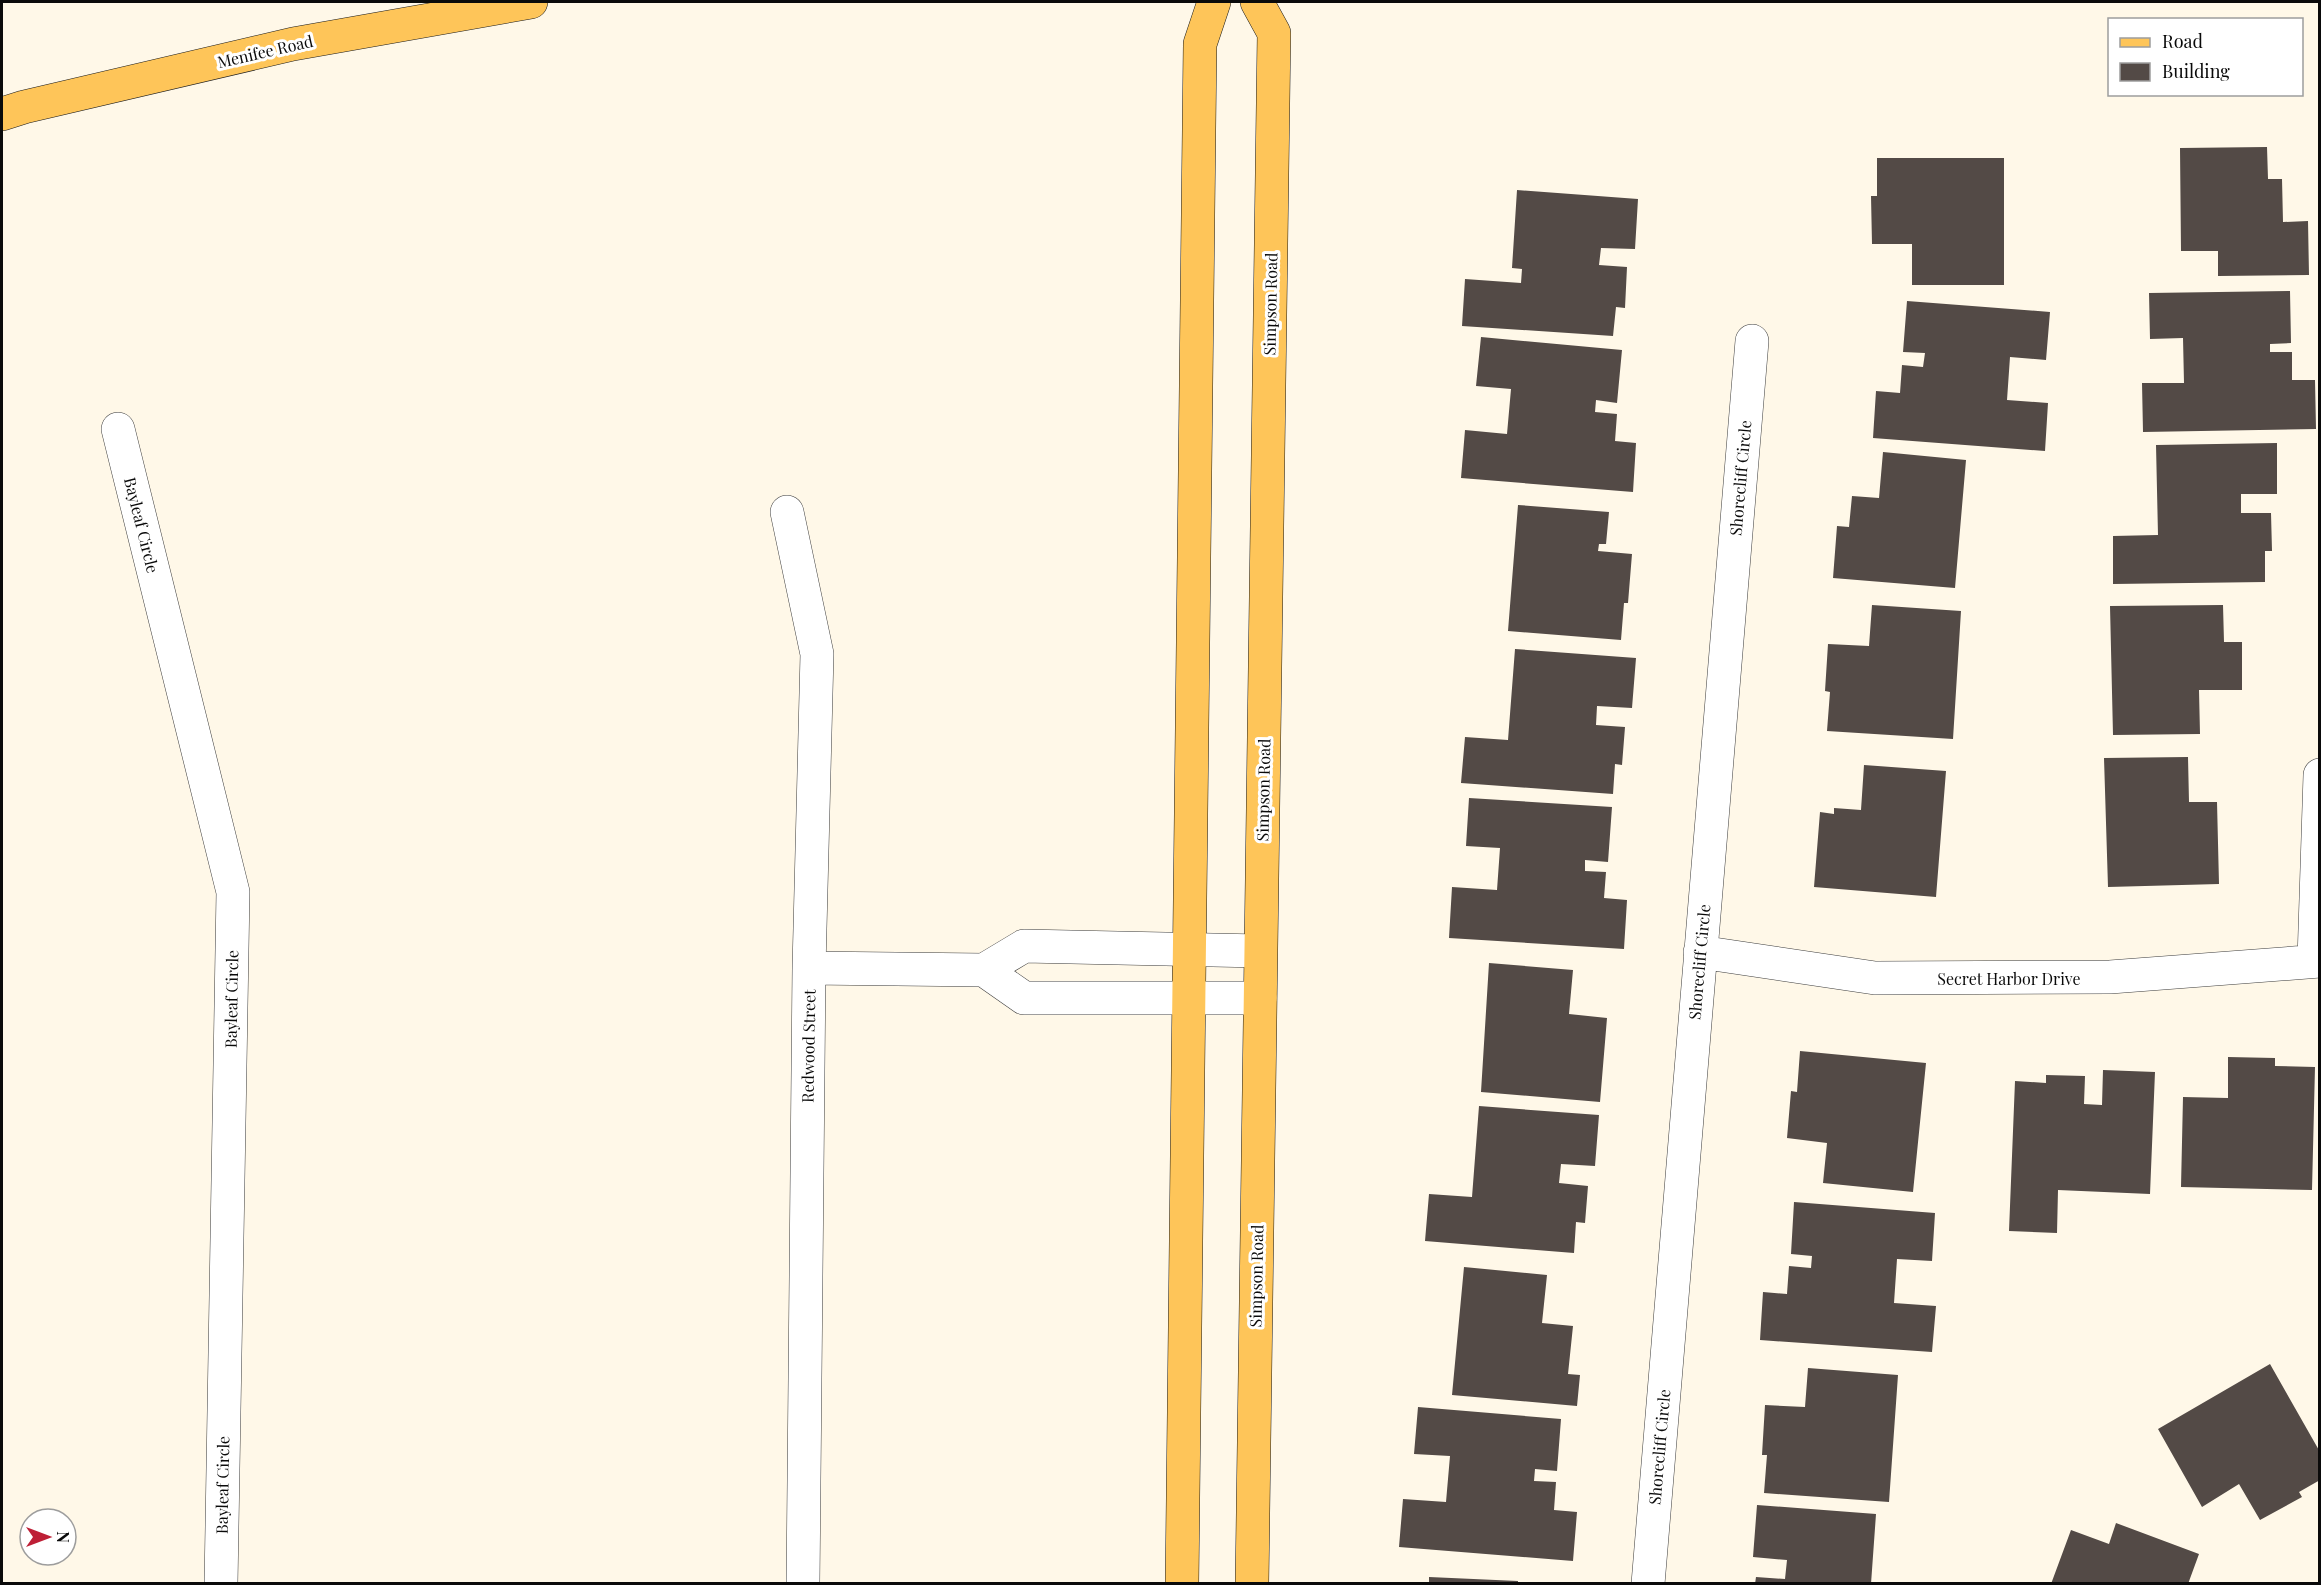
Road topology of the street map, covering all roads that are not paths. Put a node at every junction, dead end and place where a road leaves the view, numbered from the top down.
1 (531, 2) edge
2 (1214, 2) edge
3 (1257, 2) edge
4 (2, 114) edge
5 (1752, 341) dead end
6 (118, 429) dead end
7 (787, 512) dead end
8 (2319, 775) edge
9 (1190, 949) junction
10 (1260, 951) junction
11 (1700, 952) junction
12 (2317, 960) edge
13 (809, 968) junction
14 (984, 970) junction
15 (1189, 998) junction
16 (1260, 998) junction
17 (221, 1584) edge
18 (803, 1584) edge
19 (1182, 1584) edge
20 (1252, 1584) edge
21 (1648, 1584) edge

1 - 4 main road, Menifee Road
2 - 9 main road
3 - 10 main road, Simpson Road
5 - 11 street, Shorecliff Circle
6 - 17 street, Bayleaf Circle
7 - 13 street, Redwood Street
8 - 12 street
9 - 10 street
9 - 14 street
9 - 15 main road
10 - 16 main road, Simpson Road
11 - 12 street, Secret Harbor Drive
11 - 21 street, Shorecliff Circle
13 - 14 street
13 - 18 street, Redwood Street
14 - 15 street
15 - 16 street
15 - 19 main road
16 - 20 main road, Simpson Road

